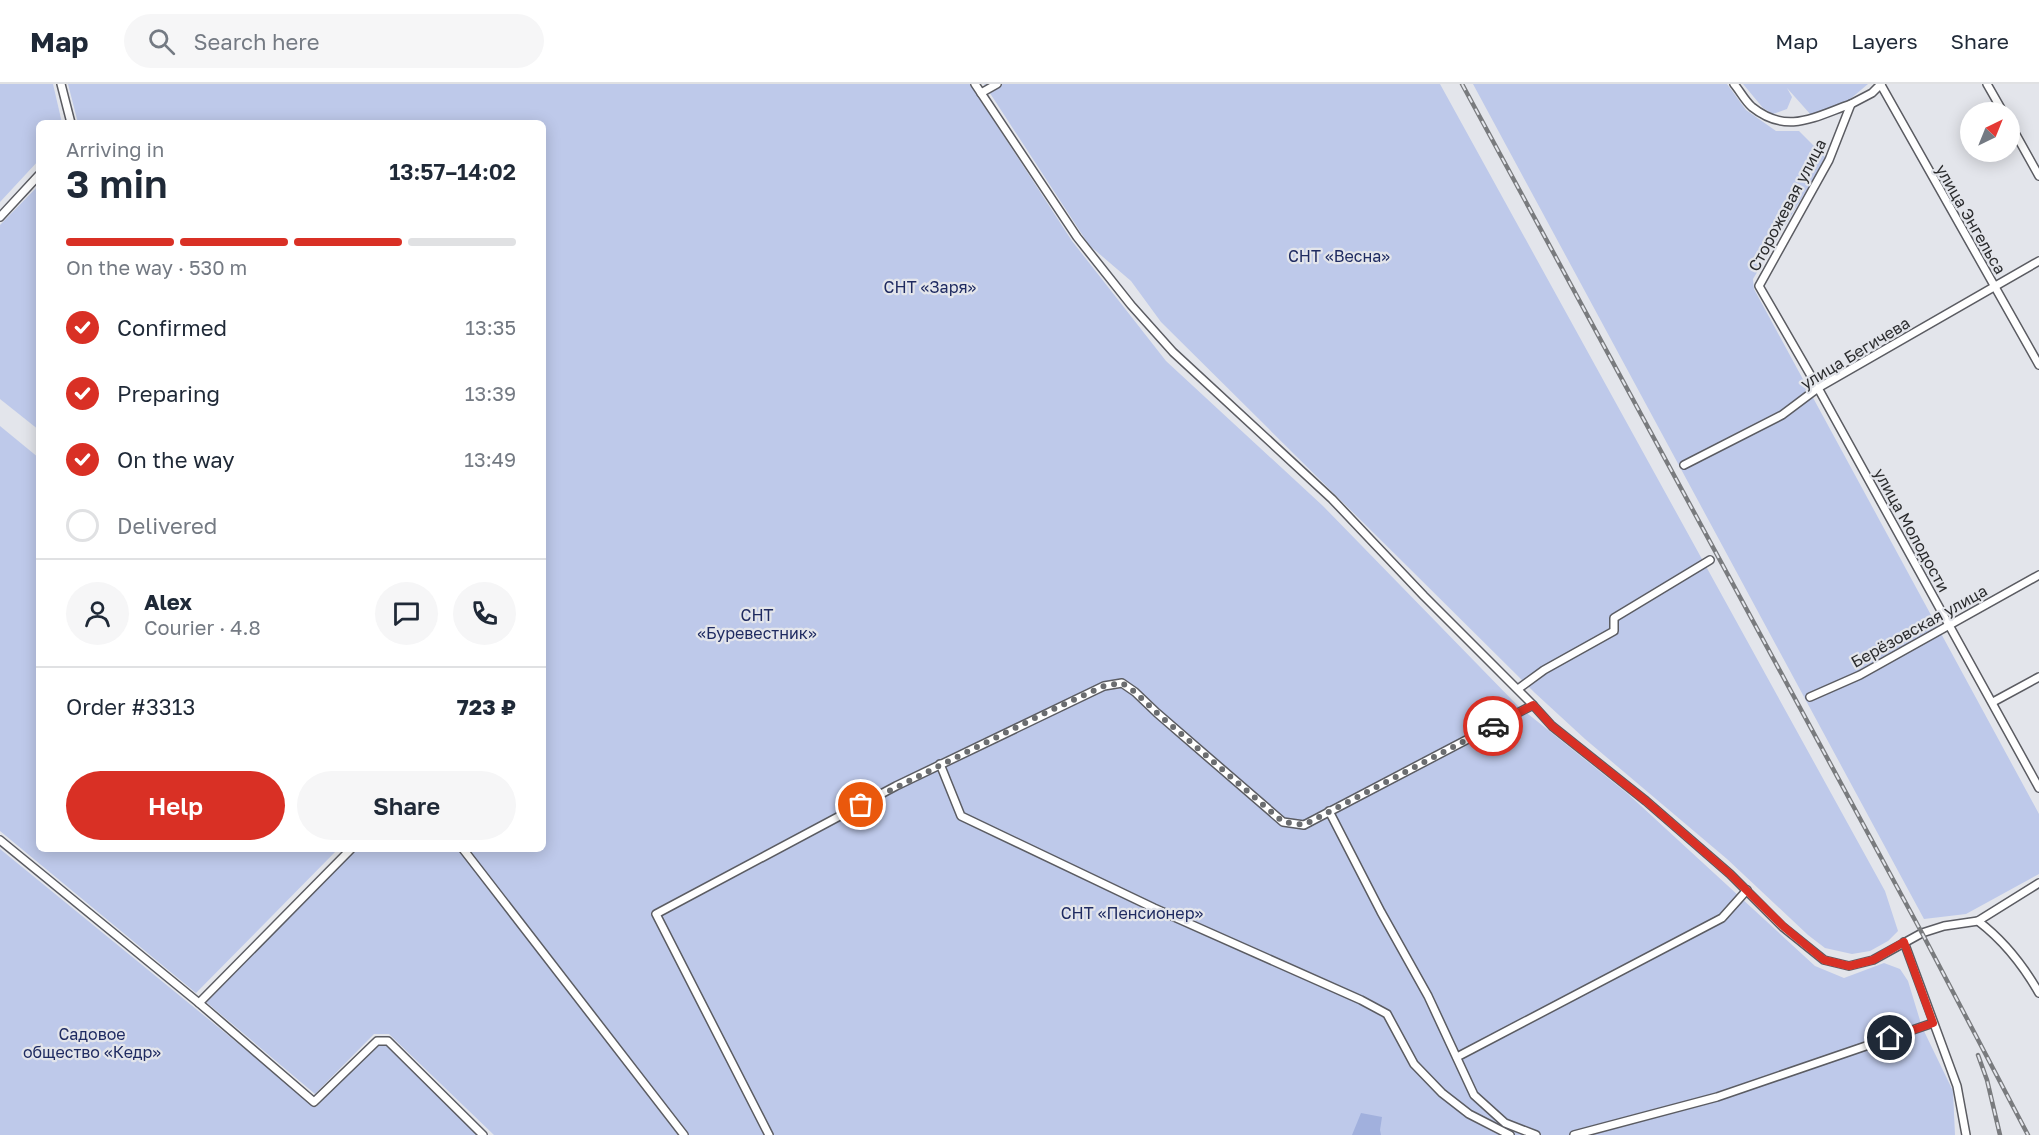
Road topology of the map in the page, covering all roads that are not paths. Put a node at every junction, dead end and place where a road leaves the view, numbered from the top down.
1 (62, 84) edge
2 (975, 84) edge
3 (997, 84) edge
4 (1734, 84) edge
5 (1987, 84) edge
6 (1881, 85) edge
7 (981, 93) junction
8 (1997, 102) edge
9 (1851, 104) junction
10 (70, 120) edge
11 (2020, 142) edge
12 (2039, 176) edge
13 (36, 178) edge
14 (0, 217) edge
15 (2039, 261) edge
16 (1759, 286) joint
17 (1995, 287) junction
18 (2039, 365) edge
19 (1818, 388) junction
20 (1684, 465) dead end
21 (1710, 560) dead end
22 (2039, 575) edge
23 (1950, 626) junction
24 (2039, 677) edge
25 (1518, 689) junction
26 (1810, 697) dead end
27 (1993, 702) junction
28 (1533, 705) junction
29 (940, 764) junction
30 (2039, 788) edge
31 (1329, 812) junction
32 (0, 840) edge
33 (348, 852) edge
34 (465, 852) edge
35 (2039, 883) edge
36 (1747, 890) junction
37 (1978, 921) junction
38 (1904, 942) junction
39 (2039, 993) edge
40 (199, 1003) junction
41 (1933, 1023) junction
42 (1457, 1057) junction
43 (483, 1135) edge
44 (684, 1135) edge
45 (769, 1135) edge
46 (1510, 1135) edge
47 (1536, 1135) edge
48 (1574, 1135) edge
49 (1966, 1135) edge

1 - 10 street
2 - 7 street
3 - 7 street
4 - 9 street
5 - 8 street
6 - 9 street
6 - 17 street, улица Энгельса
7 - 25 street
9 - 16 street, Сторожевая улица
11 - 12 street
13 - 14 street
15 - 17 street, улица Бегичева
16 - 19 street, улица Молодости
17 - 18 street, улица Энгельса
17 - 19 street, улица Бегичева
19 - 20 street, улица Бегичева
19 - 23 street, улица Молодости
21 - 25 street
22 - 23 street, Берёзовская улица
23 - 26 street, Берёзовская улица
23 - 27 street, улица Молодости
24 - 27 street
25 - 28 street
27 - 30 street, улица Молодости
28 - 31 street
28 - 36 street
29 - 31 street
29 - 45 street
29 - 46 street
31 - 42 street
32 - 40 street
33 - 40 street
34 - 44 street
35 - 37 street
36 - 38 street
36 - 42 street
37 - 38 street
37 - 39 street
38 - 41 street
40 - 43 street
41 - 48 street
41 - 49 street
42 - 47 street

